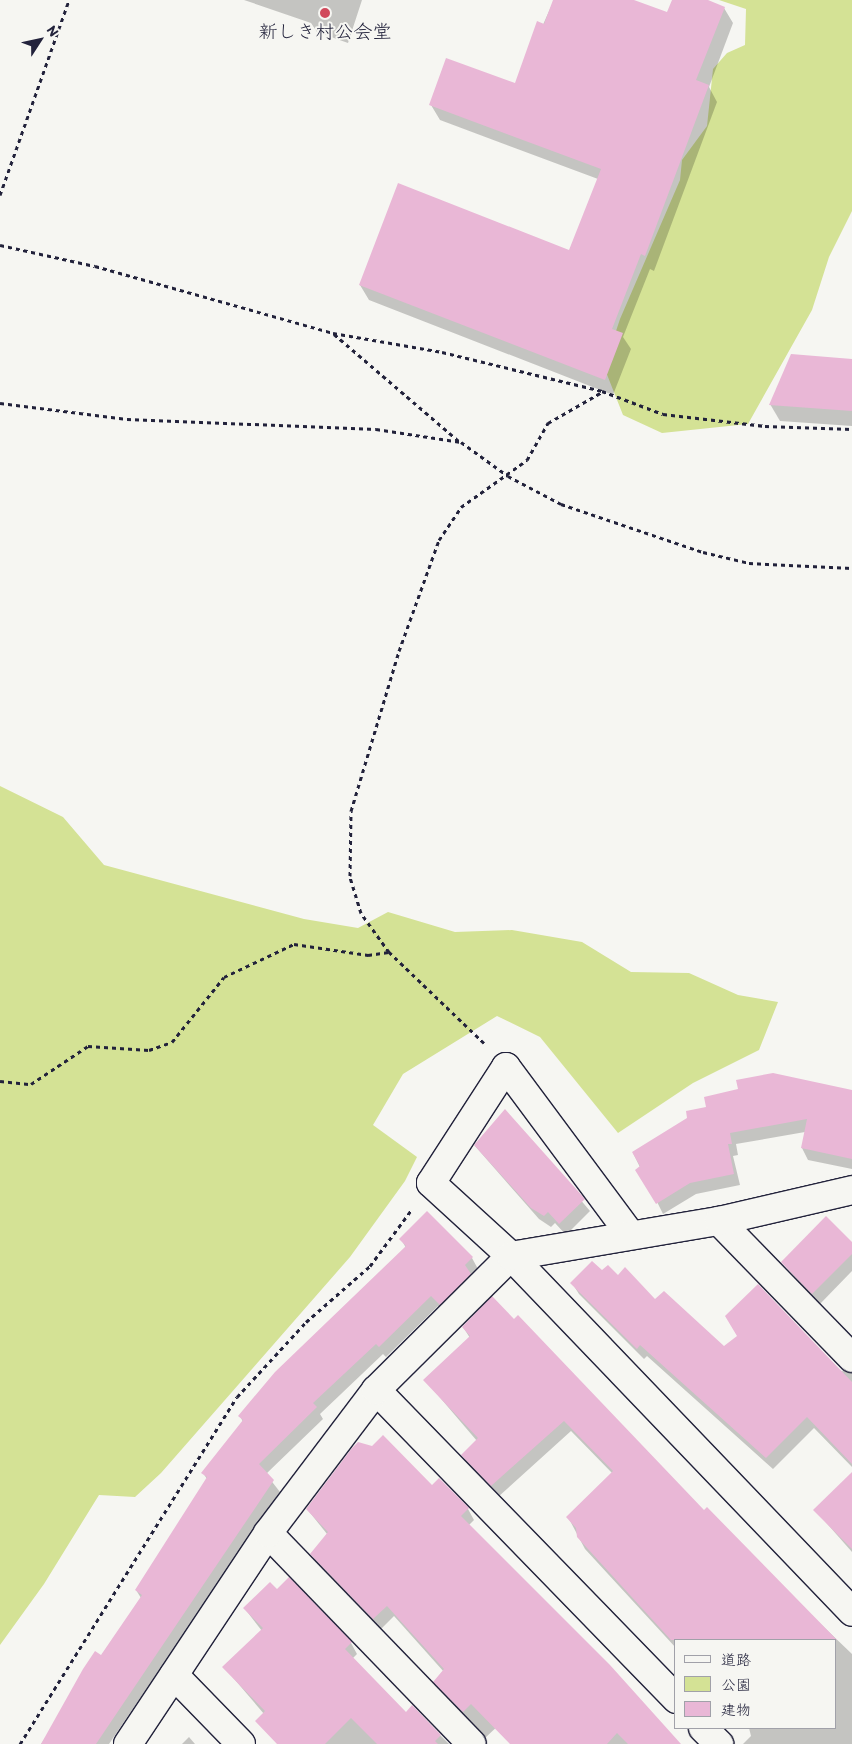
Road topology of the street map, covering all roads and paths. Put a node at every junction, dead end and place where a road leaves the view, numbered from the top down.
1 (69, 0) edge
2 (0, 194) edge
3 (0, 245) edge
4 (333, 333) junction
5 (602, 391) junction
6 (0, 403) edge
7 (852, 429) edge
8 (461, 442) junction
9 (508, 476) junction
10 (852, 568) edge
11 (389, 952) junction
12 (506, 1067) junction
13 (0, 1081) edge
14 (431, 1183) junction
15 (852, 1190) edge
16 (719, 1221) junction
17 (630, 1234) junction
18 (511, 1256) junction
19 (852, 1358) edge
20 (376, 1390) junction
21 (268, 1534) junction
22 (852, 1612) edge
23 (174, 1675) junction
24 (674, 1697) edge
25 (704, 1729) edge
26 (20, 1744) edge
27 (128, 1744) edge
28 (241, 1744) edge
29 (472, 1744) edge
30 (719, 1744) edge

1 - 2 path
3 - 4 path
4 - 5 path
4 - 8 path
5 - 7 path
5 - 9 path
6 - 8 path
8 - 9 path
9 - 10 path
9 - 11 path
11 - 12 path
11 - 13 path
12 - 14 street
12 - 17 street
14 - 18 street
14 - 26 path
15 - 16 street
16 - 17 street
16 - 19 street
17 - 18 street
18 - 20 street
18 - 22 street
20 - 21 street
20 - 24 street
21 - 23 street
21 - 29 street
23 - 27 street
23 - 28 street
25 - 30 street

